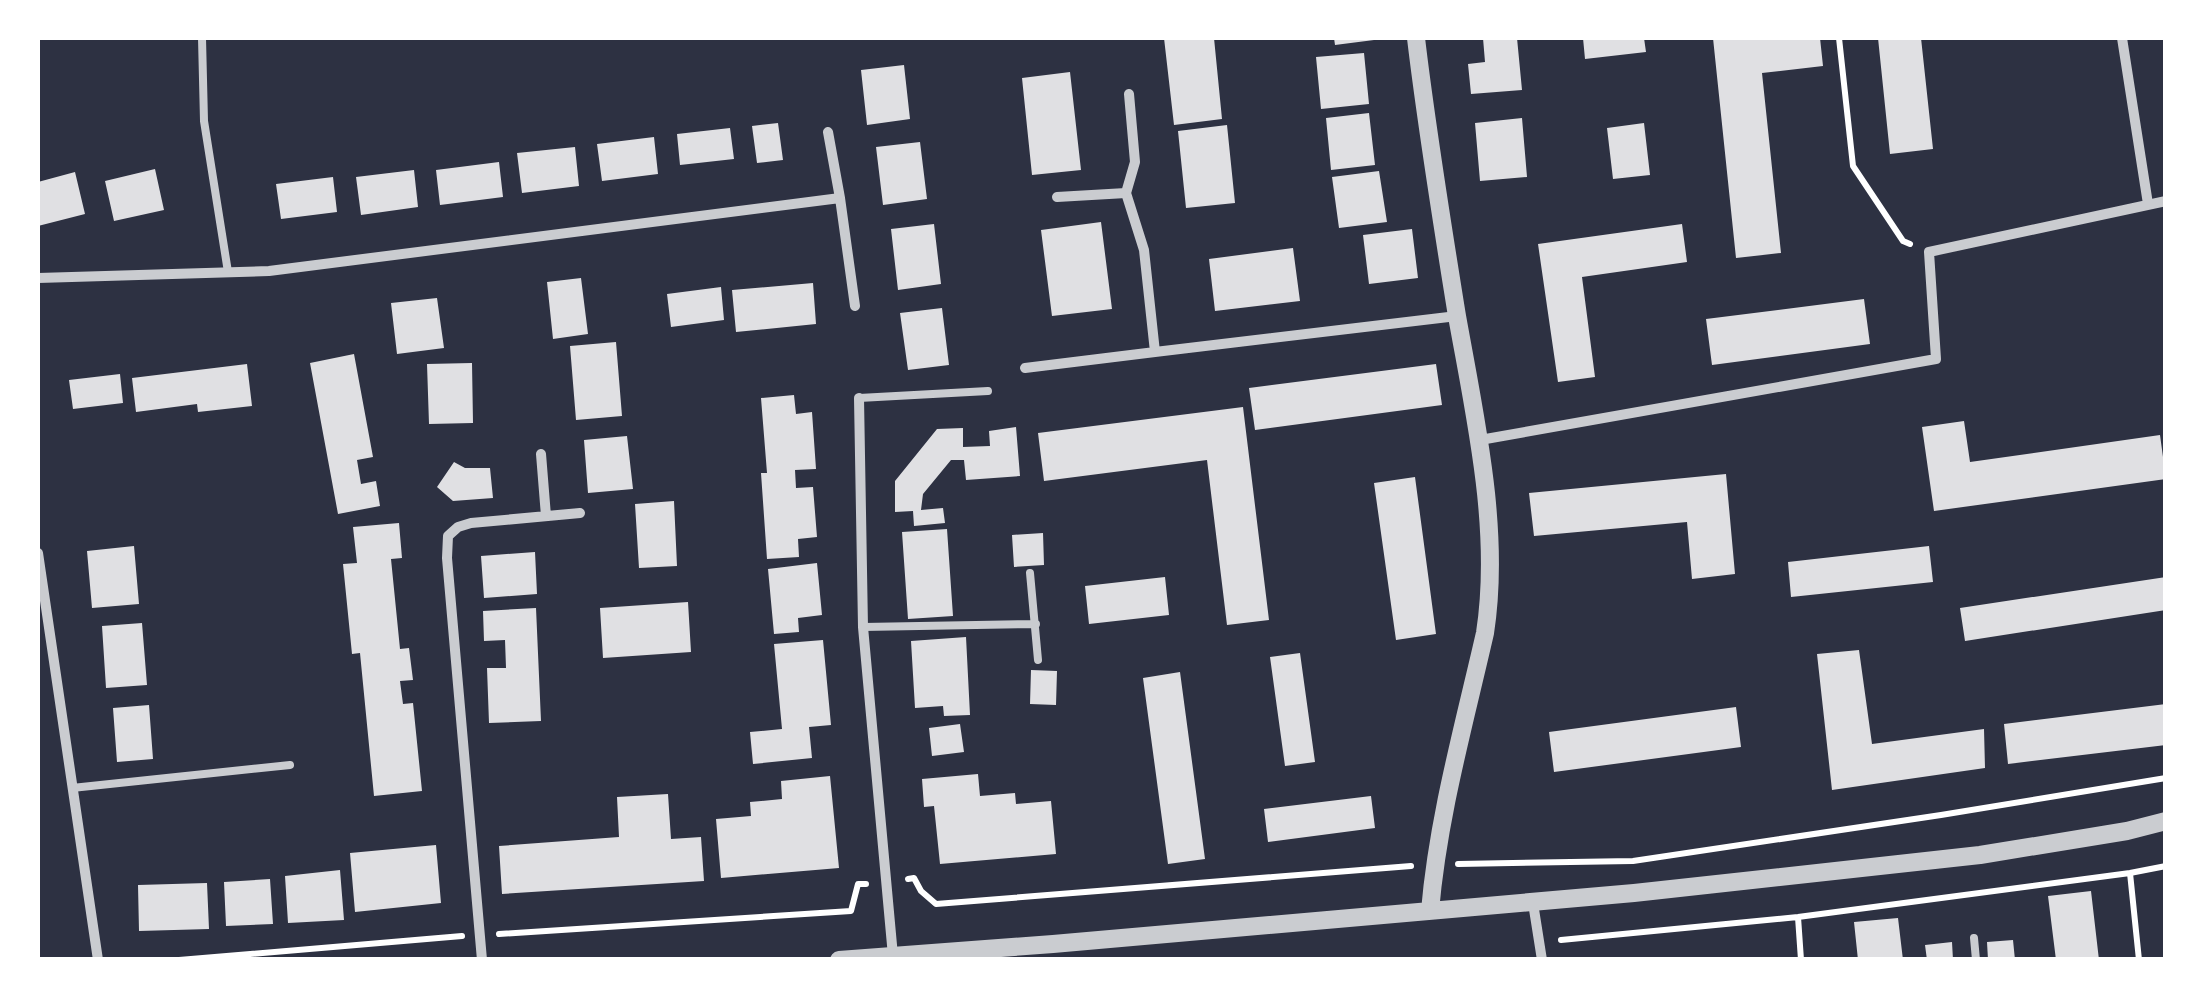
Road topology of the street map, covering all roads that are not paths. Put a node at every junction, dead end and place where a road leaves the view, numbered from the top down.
1 (202, 38) edge
2 (1416, 38) edge
3 (2122, 38) edge
4 (1129, 94) dead end
5 (828, 132) dead end
6 (1126, 194) junction
7 (1057, 197) dead end
8 (840, 198) junction
9 (2166, 201) edge
10 (2148, 204) junction
11 (228, 272) junction
12 (38, 278) edge
13 (855, 306) dead end
14 (1458, 316) junction
15 (1155, 352) junction
16 (1025, 368) dead end
17 (988, 390) dead end
18 (858, 398) joint
19 (1480, 440) junction
20 (541, 454) dead end
21 (580, 513) dead end
22 (546, 516) junction
23 (38, 553) edge
24 (1030, 573) dead end
25 (1036, 624) junction
26 (862, 627) junction
27 (1038, 660) dead end
28 (290, 765) dead end
29 (72, 788) junction
30 (2166, 821) edge
31 (1533, 903) junction
32 (1430, 911) junction
33 (1974, 938) dead end
34 (893, 956) junction
35 (98, 960) edge
36 (482, 960) edge
37 (839, 960) edge
38 (1542, 960) edge
39 (1976, 960) edge

1 - 11 lane
2 - 14 street
3 - 10 street
4 - 6 street
5 - 8 street
6 - 7 street
6 - 15 street
8 - 11 street
8 - 13 street
9 - 10 street
10 - 19 street
11 - 12 street
14 - 15 street
14 - 19 street
15 - 16 street
17 - 18 lane
18 - 26 street
19 - 32 street
20 - 22 street
21 - 22 street
22 - 36 street
23 - 29 street
24 - 25 lane
25 - 26 lane
25 - 27 lane
26 - 34 street
28 - 29 lane
29 - 35 street
30 - 31 street
31 - 32 street
31 - 38 street
32 - 34 street
33 - 39 lane
34 - 37 street

